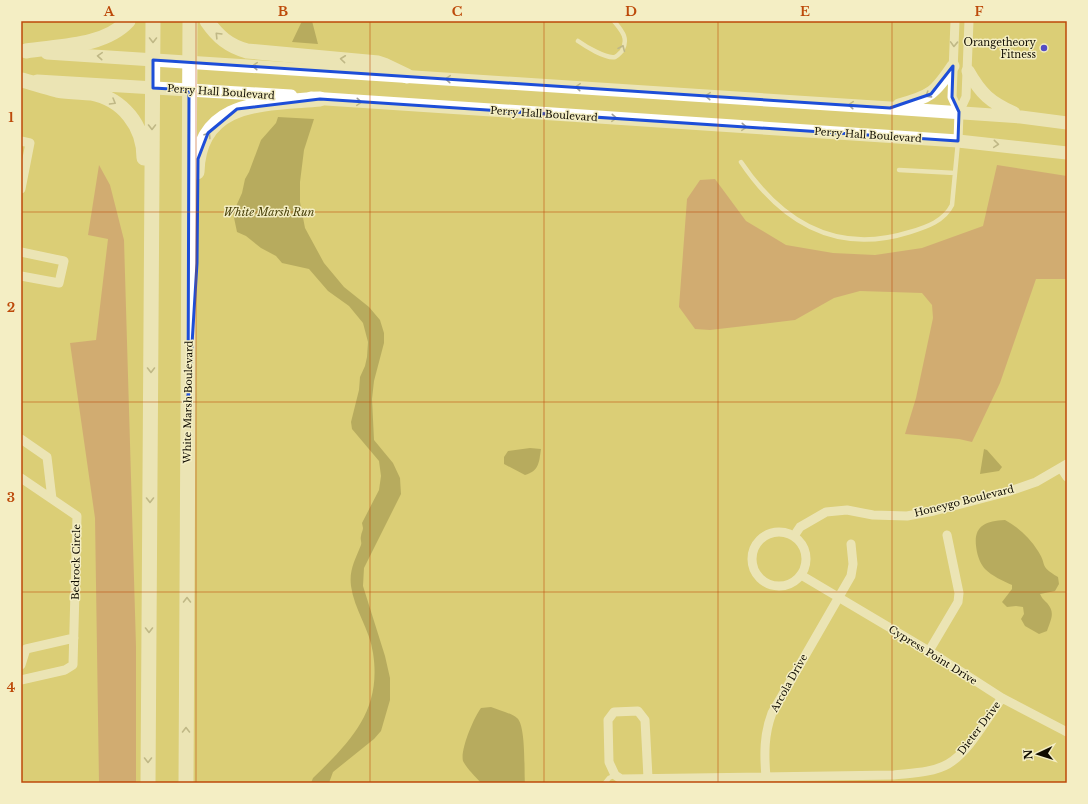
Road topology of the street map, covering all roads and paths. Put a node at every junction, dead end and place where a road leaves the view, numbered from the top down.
1 (128, 21) edge
2 (153, 21) edge
3 (190, 21) edge
4 (207, 21) edge
5 (614, 21) edge
6 (955, 21) edge
7 (969, 21) edge
8 (578, 41) dead end
9 (23, 51) edge
10 (153, 60) junction
11 (190, 62) junction
12 (953, 66) junction
13 (968, 71) junction
14 (406, 76) junction
15 (21, 80) edge
16 (153, 88) junction
17 (190, 90) junction
18 (320, 99) junction
19 (890, 108) junction
20 (959, 112) junction
21 (1021, 117) junction
22 (1067, 123) edge
23 (21, 141) edge
24 (958, 141) junction
25 (1067, 153) edge
26 (741, 162) dead end
27 (899, 170) dead end
28 (955, 173) junction
29 (21, 189) edge
30 (21, 252) edge
31 (21, 276) edge
32 (151, 331) junction
33 (188, 409) junction
34 (21, 439) edge
35 (1064, 466) edge
36 (1067, 477) edge
37 (21, 478) edge
38 (52, 499) junction
39 (947, 535) dead end
40 (794, 536) junction
41 (851, 544) dead end
42 (801, 575) junction
43 (838, 597) junction
44 (74, 638) junction
45 (929, 651) junction
46 (21, 665) edge
47 (21, 680) edge
48 (1002, 698) junction
49 (1067, 732) edge
50 (615, 775) junction
51 (766, 777) junction
52 (648, 778) junction
53 (148, 783) edge
54 (186, 783) edge
55 (605, 783) edge

1 - 9 highway
2 -> 10 highway
3 - 11 highway, White Marsh Boulevard
14 -> 4 highway
8 -> 5 lane
6 -> 12 street
7 - 13 street
10 -> 9 main road
10 - 11 main road
10 - 16 highway
14 -> 11 main road
11 - 17 highway, White Marsh Boulevard
12 -> 19 main road
12 - 20 street
13 - 20 street
13 - 21 main road
19 -> 14 main road
15 - 16 main road, Perry Hall Boulevard
15 -> 32 highway
16 - 17 main road, Perry Hall Boulevard
16 -> 32 highway
17 - 18 main road, Perry Hall Boulevard
17 - 33 highway, White Marsh Boulevard
18 -> 24 main road, Perry Hall Boulevard
33 -> 18 highway
19 - 20 main road
20 - 21 main road
20 - 24 street
21 - 22 main road
23 - 29 street
24 -> 25 main road, Perry Hall Boulevard
24 - 28 lane
26 - 28 lane
27 - 28 lane
30 - 31 street
32 -> 53 highway
54 -> 33 highway, White Marsh Boulevard
34 - 38 street
35 - 36 street
35 - 40 street, Honeygo Boulevard
37 - 38 street, Bedrock Circle
38 - 44 street, Bedrock Circle
39 - 45 street
40 - 42 street
40 - 42 street
41 - 43 street, Arcola Drive
42 - 43 street, Cypress Point Drive
43 - 45 street, Cypress Point Drive
43 - 51 street, Arcola Drive
44 - 46 street
44 - 47 street, Bedrock Circle
45 - 48 street, Cypress Point Drive
48 - 49 street, Cypress Point Drive
48 - 51 street, Dieter Drive
50 - 52 street, Dieter Drive
50 - 52 street
50 - 55 lane
51 - 52 street, Dieter Drive

